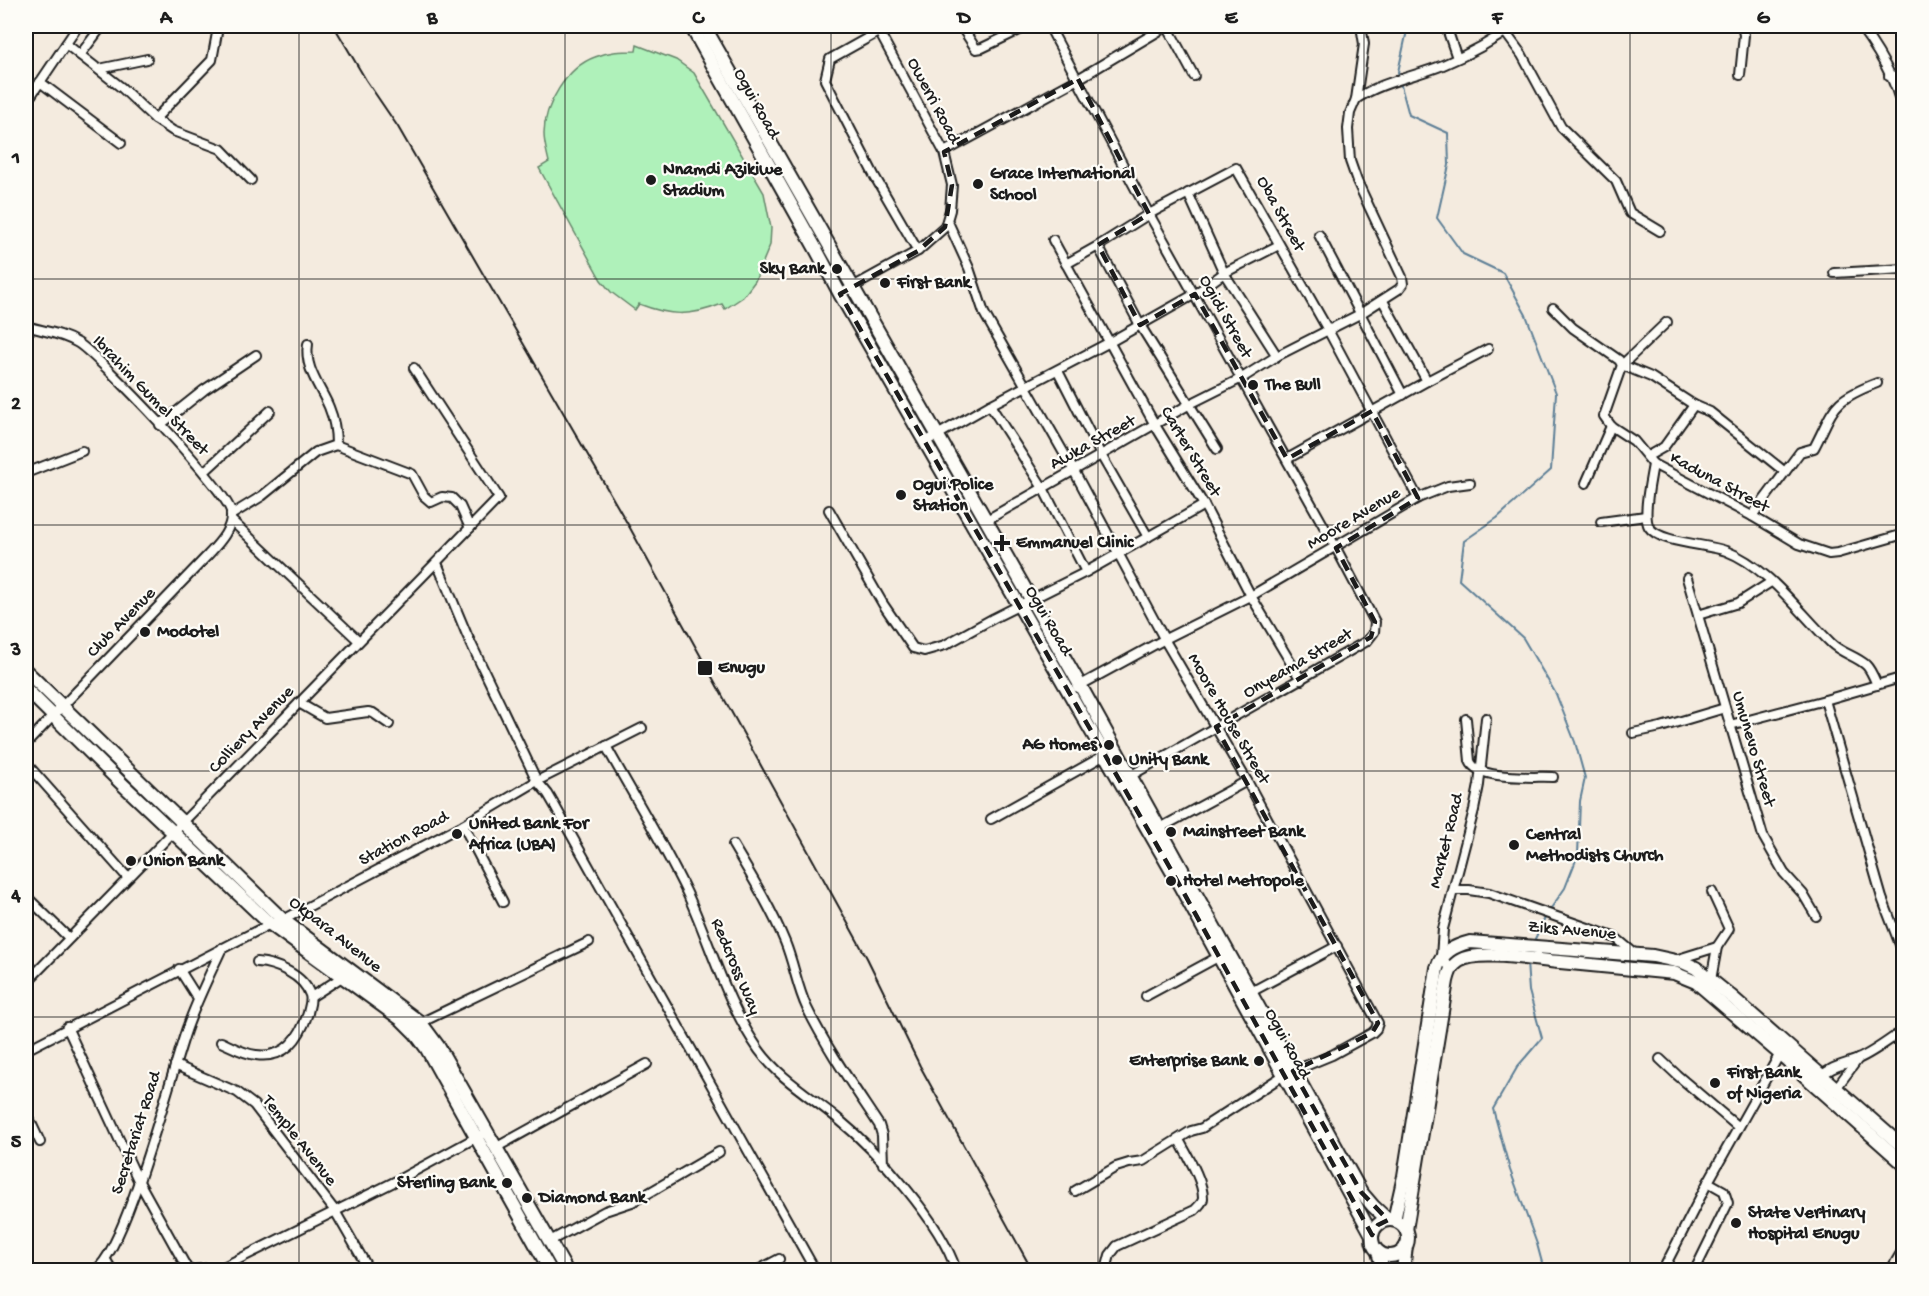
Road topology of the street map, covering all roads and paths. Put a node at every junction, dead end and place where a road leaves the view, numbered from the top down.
1 (78, 26) edge
2 (102, 26) edge
3 (691, 26) edge
4 (889, 26) edge
5 (961, 26) edge
6 (1028, 26) edge
7 (1049, 26) edge
8 (1167, 26) edge
9 (1361, 26) edge
10 (1446, 26) edge
11 (1513, 26) edge
12 (1742, 26) edge
13 (1860, 26) edge
14 (877, 28) edge
15 (708, 29) edge
16 (1505, 32) junction
17 (217, 33) dead end
18 (66, 44) junction
19 (80, 55) junction
20 (1457, 58) junction
21 (147, 59) dead end
22 (99, 69) junction
23 (1740, 75) dead end
24 (1904, 75) edge
25 (1194, 76) dead end
26 (1889, 76) junction
27 (1078, 79) junction
28 (40, 82) junction
29 (1356, 99) junction
30 (26, 103) edge
31 (1903, 117) edge
32 (155, 119) junction
33 (1904, 123) edge
34 (121, 143) dead end
35 (944, 152) junction
36 (251, 180) dead end
37 (1188, 193) junction
38 (1149, 214) junction
39 (948, 222) junction
40 (1660, 231) dead end
41 (1319, 235) dead end
42 (1053, 240) dead end
43 (1279, 245) junction
44 (1098, 246) junction
45 (918, 251) junction
46 (1066, 264) junction
47 (1904, 269) edge
48 (1224, 273) junction
49 (1834, 273) dead end
50 (853, 287) junction
51 (840, 294) junction
52 (1195, 294) junction
53 (1383, 301) junction
54 (1553, 308) dead end
55 (1359, 314) junction
56 (1667, 322) dead end
57 (1140, 325) junction
58 (26, 326) edge
59 (1328, 330) junction
60 (1110, 342) junction
61 (308, 344) dead end
62 (1488, 350) dead end
63 (256, 355) dead end
64 (1277, 356) junction
65 (1622, 365) junction
66 (414, 368) dead end
67 (1058, 370) junction
68 (1242, 378) junction
69 (1427, 381) junction
70 (1877, 383) dead end
71 (1025, 388) junction
72 (1403, 395) junction
73 (1190, 404) junction
74 (990, 405) junction
75 (1694, 405) junction
76 (270, 411) dead end
77 (1372, 411) junction
78 (160, 424) junction
79 (1155, 425) junction
80 (1611, 426) junction
81 (937, 436) junction
82 (925, 442) junction
83 (336, 445) junction
84 (1217, 449) dead end
85 (82, 451) dead end
86 (1101, 455) junction
87 (1648, 456) junction
88 (1287, 459) junction
89 (1653, 464) junction
90 (1074, 471) junction
91 (204, 472) junction
92 (1785, 472) junction
93 (26, 473) edge
94 (1470, 483) dead end
95 (1586, 483) dead end
96 (1043, 488) junction
97 (1418, 498) junction
98 (1204, 505) junction
99 (829, 510) dead end
100 (1646, 516) junction
101 (1752, 516) junction
102 (231, 518) junction
103 (986, 521) junction
104 (1601, 522) dead end
105 (470, 528) junction
106 (1904, 534) edge
107 (1148, 537) junction
108 (1336, 548) junction
109 (1118, 554) junction
110 (437, 563) junction
111 (1086, 572) junction
112 (1687, 578) dead end
113 (1771, 582) junction
114 (1251, 596) junction
115 (1024, 603) junction
116 (1698, 615) junction
117 (1376, 622) joint
118 (1165, 639) junction
119 (359, 641) junction
120 (26, 671) edge
121 (1904, 677) edge
122 (1301, 680) junction
123 (1080, 685) junction
124 (1877, 685) junction
125 (26, 689) edge
126 (1068, 692) junction
127 (1825, 700) junction
128 (299, 704) junction
129 (1725, 708) junction
130 (57, 712) junction
131 (1486, 718) dead end
132 (1466, 719) dead end
133 (388, 724) dead end
134 (1730, 725) junction
135 (1216, 727) junction
136 (642, 728) dead end
137 (1634, 733) dead end
138 (26, 744) edge
139 (606, 746) junction
140 (1105, 755) junction
141 (26, 763) edge
142 (1481, 772) junction
143 (1131, 776) junction
144 (1553, 777) dead end
145 (537, 781) junction
146 (1247, 781) junction
147 (991, 819) dead end
148 (463, 825) junction
149 (177, 828) junction
150 (1160, 828) junction
151 (733, 845) dead end
152 (128, 878) junction
153 (1454, 890) junction
154 (1712, 892) dead end
155 (26, 896) edge
156 (503, 902) dead end
157 (1816, 916) dead end
158 (283, 920) junction
159 (270, 924) junction
160 (69, 938) junction
161 (590, 942) dead end
162 (1337, 946) junction
163 (1717, 947) junction
164 (222, 948) junction
165 (1635, 954) junction
166 (1904, 955) edge
167 (1218, 957) junction
168 (1442, 957) junction
169 (1675, 960) junction
170 (257, 962) dead end
171 (179, 969) junction
172 (1451, 969) junction
173 (342, 977) junction
174 (1711, 980) junction
175 (26, 983) edge
176 (1251, 992) junction
177 (1146, 996) dead end
178 (311, 997) junction
179 (198, 999) junction
180 (415, 1025) junction
181 (67, 1027) junction
182 (1904, 1030) edge
183 (221, 1042) dead end
184 (1783, 1048) junction
185 (26, 1050) edge
186 (1660, 1059) dead end
187 (1858, 1059) junction
188 (647, 1064) dead end
189 (175, 1065) junction
190 (1289, 1073) junction
191 (1817, 1080) junction
192 (1832, 1093) junction
193 (26, 1112) edge
194 (1738, 1127) junction
195 (488, 1131) junction
196 (476, 1136) junction
197 (1179, 1140) junction
198 (40, 1142) dead end
199 (497, 1147) junction
200 (1904, 1148) edge
201 (719, 1152) dead end
202 (883, 1164) junction
203 (1904, 1164) edge
204 (138, 1180) junction
205 (1708, 1182) junction
206 (1075, 1191) dead end
207 (528, 1203) junction
208 (515, 1209) junction
209 (334, 1211) junction
210 (1391, 1220) junction
211 (1406, 1230) junction
212 (1372, 1235) junction
213 (550, 1241) junction
214 (1406, 1246) junction
215 (1378, 1252) junction
216 (779, 1259) dead end
217 (106, 1260) junction
218 (222, 1269) edge
219 (95, 1270) edge
220 (112, 1270) edge
221 (188, 1270) edge
222 (193, 1270) edge
223 (369, 1270) edge
224 (550, 1270) edge
225 (566, 1270) edge
226 (758, 1270) edge
227 (815, 1270) edge
228 (956, 1270) edge
229 (1106, 1270) edge
230 (1383, 1270) edge
231 (1403, 1270) edge
232 (1663, 1270) edge
233 (1695, 1270) edge

1 - 18 street
2 - 19 street
3 - 51 main road, Ogui Road
4 - 14 street
5 - 6 street
7 - 27 street, Ogidi Street
8 - 25 street
8 - 27 street
9 - 29 street
10 - 20 street
11 - 16 street
12 - 23 street
13 - 26 street
14 - 35 street, Owerri Road
14 - 45 street
15 - 50 main road, Ogui Road
16 - 20 street
16 - 40 street
17 - 32 street
18 - 19 street
18 - 28 street
19 - 22 street
20 - 29 street
21 - 22 street
22 - 32 street
24 - 26 street
26 - 31 street
27 - 35 street
27 - 38 street, Ogidi Street
28 - 30 street
28 - 34 street
29 - 53 street, Awka Street
31 - 33 street
32 - 36 street
35 - 39 street, Owerri Road
37 - 38 street, Oba Street
37 - 43 street, Oba Street
37 - 48 street
38 - 44 street, Oba Street
38 - 52 street, Ogidi Street
39 - 45 street
39 - 71 street, Moore House Street
41 - 55 street
42 - 46 street, Carter Street
43 - 48 street
43 - 59 street, Oba Street
44 - 46 street, Oba Street
44 - 57 street
45 - 50 street
46 - 60 street, Carter Street
47 - 49 street
48 - 52 street
48 - 64 street
50 - 51 street
50 - 81 main road, Ogui Road
51 - 82 main road, Ogui Road
52 - 57 street
52 - 68 street, Ogidi Street
53 - 55 street, Awka Street
53 - 69 street
54 - 65 street
55 - 59 street, Awka Street
55 - 72 street
56 - 65 street
57 - 60 street
57 - 73 street
58 - 78 street, Ibrahim Gumel Street
59 - 64 street, Awka Street
59 - 77 street, Oba Street
60 - 67 street
60 - 79 street, Carter Street
61 - 83 street
62 - 69 street
63 - 78 street
64 - 68 street, Awka Street
65 - 75 street
65 - 80 street
66 - 105 street, Colliery Avenue
67 - 71 street
67 - 86 street
68 - 73 street, Awka Street
68 - 88 street, Ogidi Street
69 - 72 street
70 - 92 street
71 - 74 street
71 - 90 street, Moore House Street
72 - 77 street
73 - 79 street, Awka Street
73 - 84 street
74 - 81 street
74 - 96 street
75 - 87 street
75 - 92 street
76 - 91 street
77 - 88 street
77 - 97 street, Moore Avenue
78 - 91 street, Ibrahim Gumel Street
79 - 86 street, Awka Street
79 - 98 street, Carter Street
80 - 87 street, Kaduna Street
80 - 95 street
81 - 82 street
81 - 103 main road, Ogui Road
82 - 115 main road, Ogui Road
83 - 102 street
83 - 105 street
85 - 93 street
86 - 90 street, Awka Street
86 - 107 street
87 - 89 street, Kaduna Street
88 - 108 street, Ogidi Street
89 - 100 street
89 - 101 street, Kaduna Street
90 - 96 street, Awka Street
90 - 109 street, Moore House Street
91 - 102 street, Ibrahim Gumel Street
92 - 101 street
94 - 97 street
96 - 103 street, Awka Street
96 - 111 street
97 - 108 street, Moore Avenue
98 - 107 street
98 - 114 street, Carter Street
99 - 115 street
100 - 104 street
100 - 113 street
101 - 106 street, Kaduna Street
102 - 119 street, Ibrahim Gumel Street
102 - 130 street, Club Avenue
103 - 115 main road, Ogui Road
105 - 110 street, Colliery Avenue
107 - 109 street
108 - 114 street, Moore Avenue
108 - 117 street, Ogidi Street
109 - 111 street
109 - 118 street, Moore House Street
110 - 119 street, Colliery Avenue
110 - 145 street
111 - 115 street
112 - 116 street, Umunevo Street
113 - 116 street
113 - 124 street
114 - 118 street, Moore Avenue
114 - 122 street, Carter Street
115 - 123 main road, Ogui Road
115 - 126 main road, Ogui Road
116 - 129 street, Umunevo Street
117 - 122 street, Onyeama Street
118 - 123 street, Moore Avenue
118 - 135 street, Moore House Street
119 - 128 street, Colliery Avenue
120 - 130 main road, Okpara Avenue
121 - 124 street
122 - 135 street, Onyeama Street
123 - 126 street, Moore Avenue
123 - 143 main road, Ogui Road
124 - 127 street
125 - 130 main road, Okpara Avenue
126 - 140 main road, Ogui Road
127 - 134 street
127 - 166 street
128 - 133 street
128 - 149 street, Colliery Avenue
129 - 134 street, Umunevo Street
129 - 137 street
130 - 138 street, Club Avenue
130 - 149 main road, Okpara Avenue
131 - 142 street, Market Road
132 - 142 street
134 - 157 street, Umunevo Street
135 - 143 street, Onyeama Street
135 - 146 street, Moore House Street
136 - 139 street, Station Road
139 - 145 street, Station Road
139 - 202 street, Redcross Way
140 - 147 street
140 - 167 main road, Ogui Road
141 - 152 street
142 - 144 street
142 - 153 street, Market Road
143 - 150 main road, Ogui Road
145 - 148 street, Station Road
145 - 227 street
146 - 150 street
146 - 162 street, Moore House Street
148 - 156 street
148 - 158 street, Station Road
149 - 152 street, Colliery Avenue
149 - 158 main road, Okpara Avenue
149 - 159 main road, Okpara Avenue
150 - 176 main road, Ogui Road
151 - 202 street
152 - 160 street, Colliery Avenue
153 - 165 street
153 - 168 street, Market Road
154 - 163 street
155 - 160 street
158 - 159 street
158 - 180 main road, Okpara Avenue
159 - 164 street
159 - 173 main road, Okpara Avenue
160 - 175 street, Colliery Avenue
161 - 180 street
162 - 176 street
162 - 190 street, Moore House Street
163 - 169 street
163 - 174 street
164 - 171 street
164 - 179 street, Secretariat Road
165 - 168 main road, Ziks Avenue
165 - 169 main road, Ziks Avenue
167 - 177 street
167 - 190 main road, Ogui Road
168 - 172 street
168 - 210 main road
169 - 174 main road, Ziks Avenue
170 - 178 street
171 - 179 street
171 - 181 street
172 - 184 main road, Ziks Avenue
172 - 211 main road
173 - 178 street
173 - 180 main road, Okpara Avenue
174 - 184 main road, Ziks Avenue
176 - 190 main road, Ogui Road
178 - 183 street
179 - 189 street, Secretariat Road
180 - 195 main road, Okpara Avenue
180 - 196 main road, Okpara Avenue
181 - 185 street
181 - 204 street
182 - 187 street
184 - 191 main road, Ziks Avenue
184 - 194 street
186 - 194 street
187 - 191 street
187 - 192 street
188 - 199 street
189 - 204 street, Secretariat Road
189 - 209 street, Temple Avenue
190 - 197 street
190 - 210 main road, Ogui Road
190 - 212 main road, Ogui Road
191 - 192 main road, Ziks Avenue
192 - 200 main road, Ziks Avenue
192 - 203 main road, Ziks Avenue
193 - 198 street
194 - 205 street
195 - 196 street
195 - 199 main road, Okpara Avenue
196 - 208 main road, Okpara Avenue
196 - 209 street
197 - 206 street
197 - 229 street
199 - 207 main road, Okpara Avenue
201 - 213 street
202 - 228 street, Redcross Way
204 - 217 street, Secretariat Road
204 - 221 street
205 - 232 street
205 - 233 street
207 - 208 main road
207 - 213 main road, Okpara Avenue
208 - 224 main road, Okpara Avenue
209 - 218 street
209 - 223 street, Temple Avenue
210 - 211 main road
210 - 212 main road
211 - 214 main road
212 - 215 main road
213 - 225 main road, Okpara Avenue
214 - 215 main road
214 - 231 main road
215 - 230 main road
216 - 226 street
217 - 219 street, Secretariat Road
217 - 220 street
218 - 222 street

